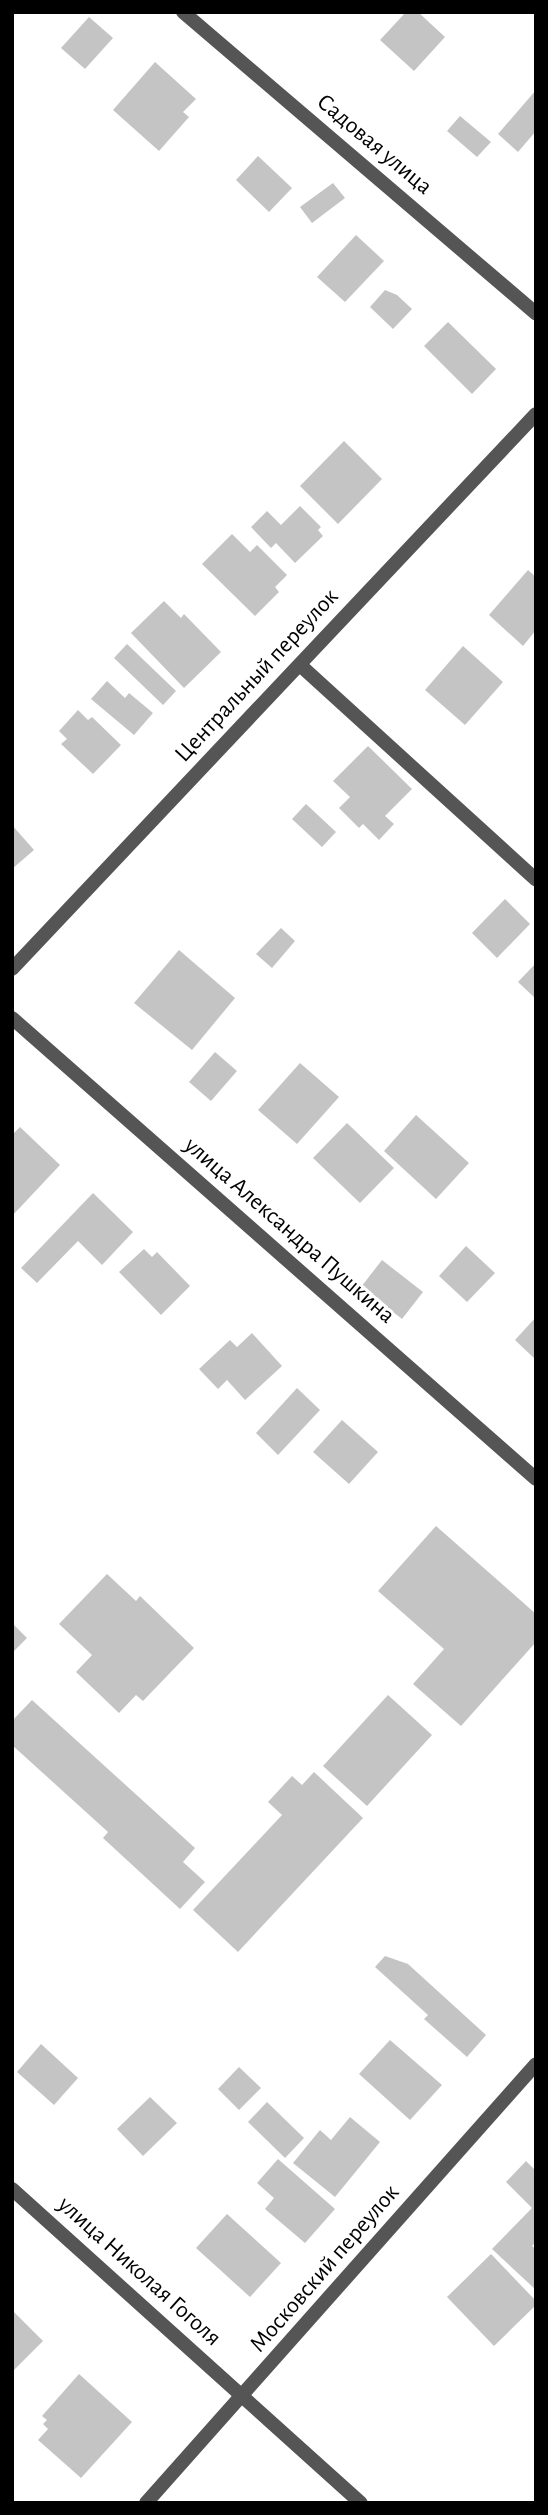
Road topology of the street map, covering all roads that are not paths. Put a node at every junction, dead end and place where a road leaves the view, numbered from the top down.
1 (183, 12) edge
2 (536, 313) edge
3 (536, 414) edge
4 (300, 665) junction
5 (536, 880) edge
6 (12, 970) edge
7 (12, 1018) edge
8 (536, 1479) edge
9 (536, 2064) edge
10 (12, 2189) edge
11 (244, 2396) junction
12 (146, 2503) edge
13 (360, 2503) edge

1 - 2 street, Садовая улица
3 - 4 street, Центральный переулок
4 - 5 street
4 - 6 street, Центральный переулок
7 - 8 street, улица Александра Пушкина
9 - 11 street, Московский переулок
10 - 11 street, улица Николая Гоголя
11 - 12 street, Московский переулок
11 - 13 street, улица Николая Гоголя

